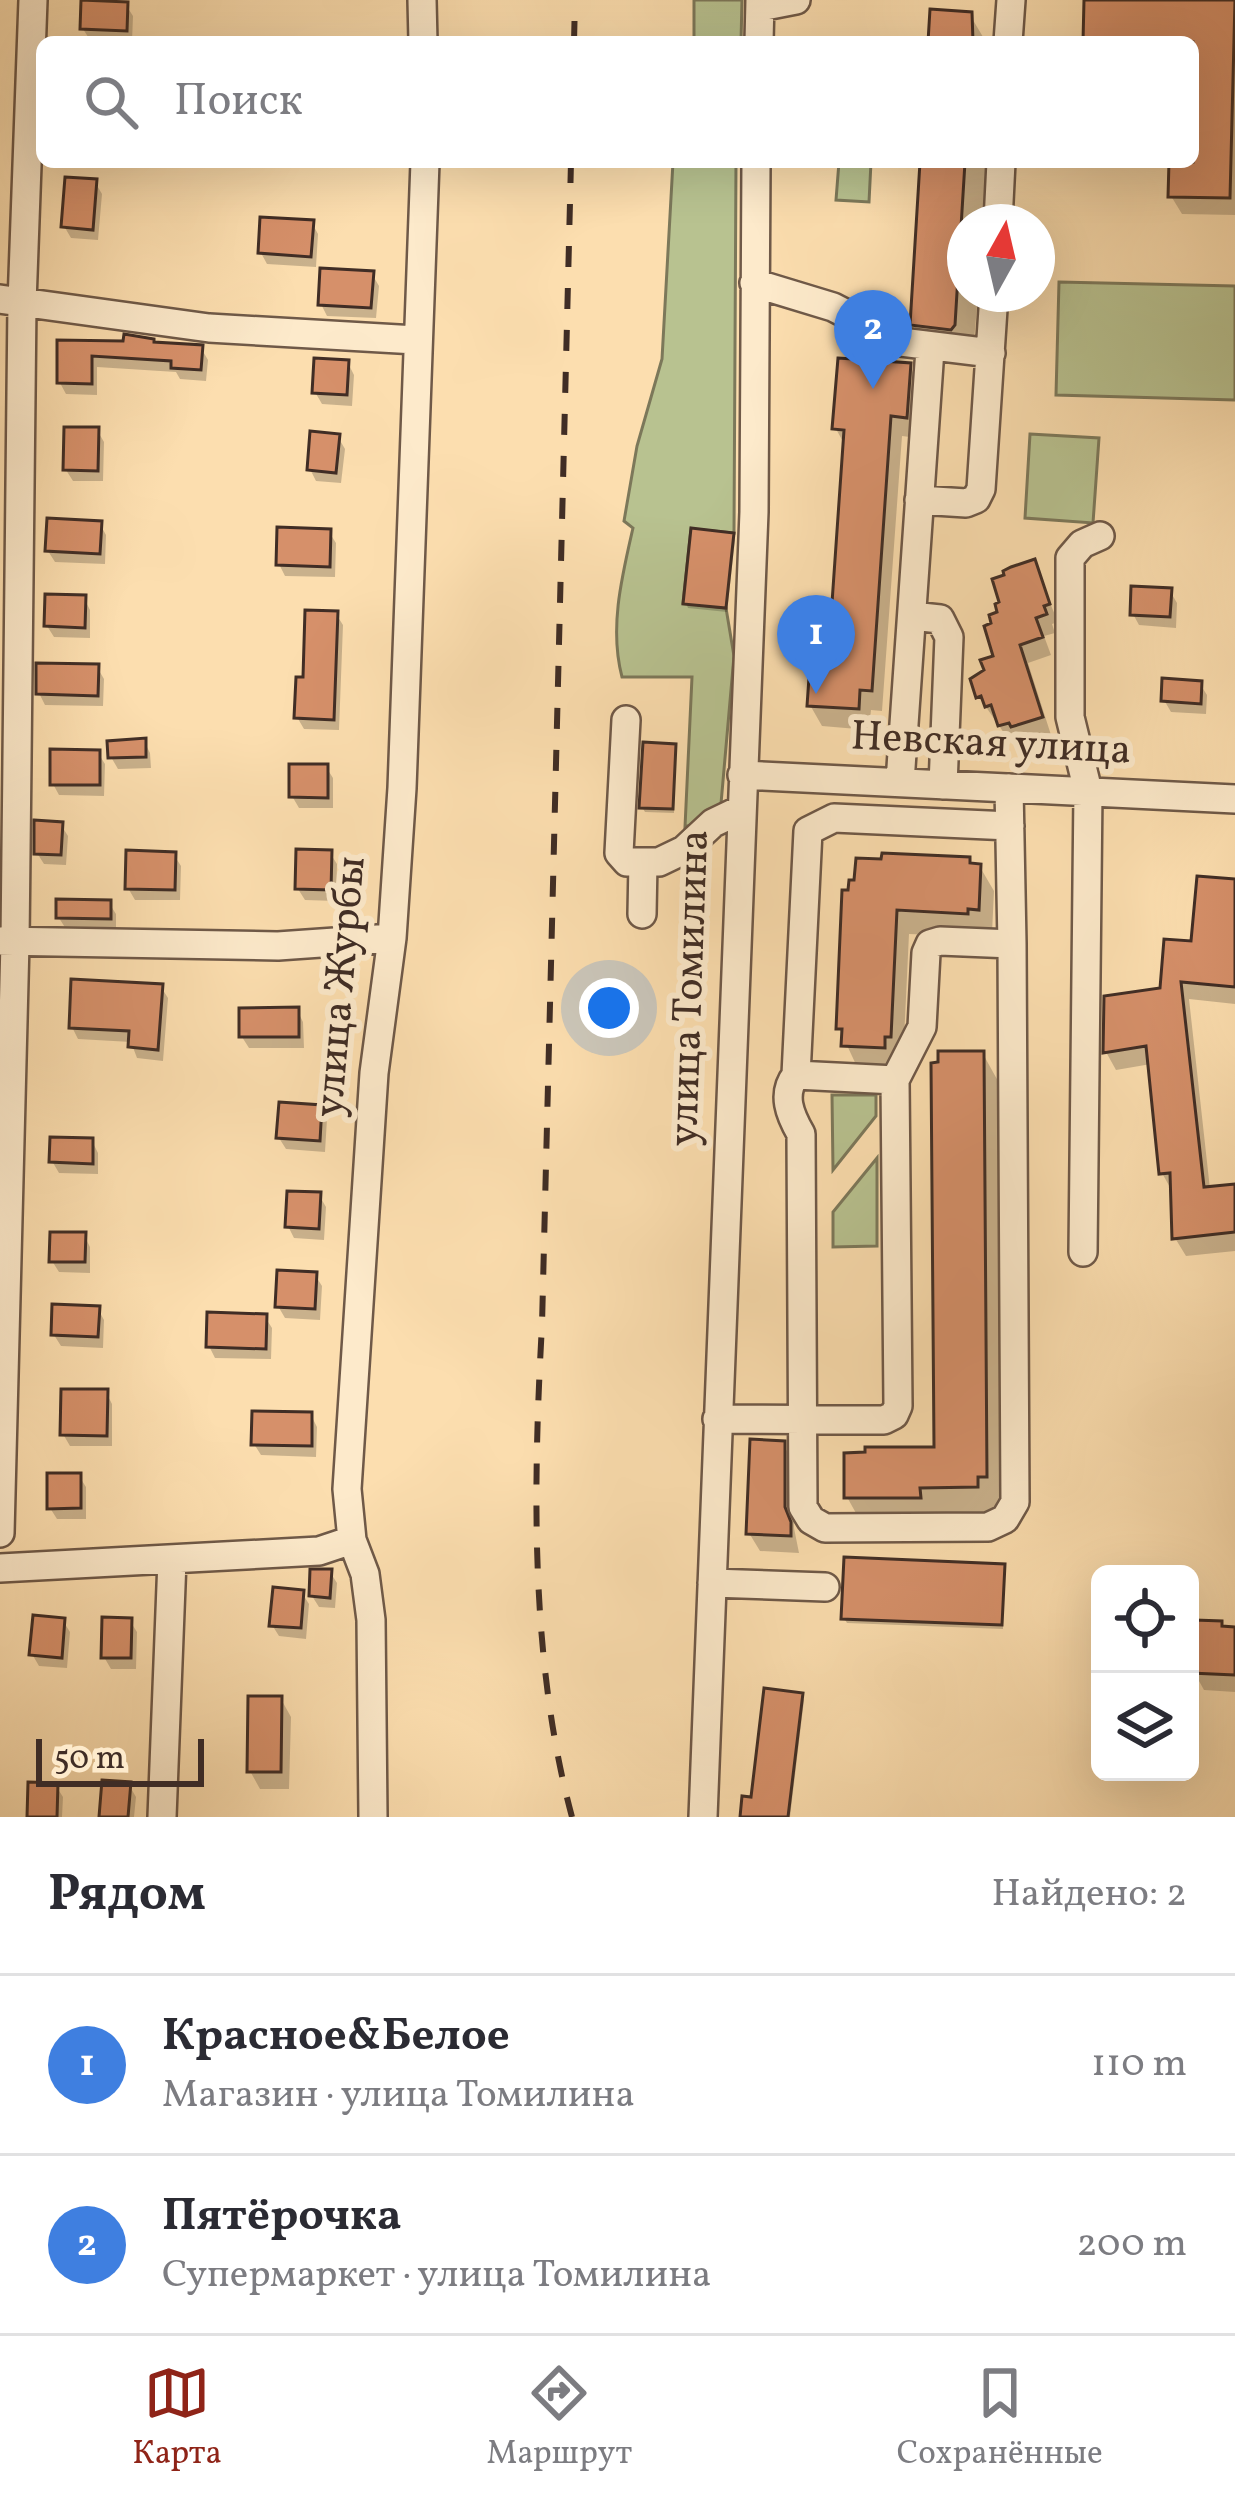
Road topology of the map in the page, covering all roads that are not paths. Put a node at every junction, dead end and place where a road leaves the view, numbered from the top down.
1 (33, 0) edge
2 (422, 0) edge
3 (796, 0) edge
4 (1011, 0) edge
5 (760, 4) edge
6 (423, 36) edge
7 (759, 36) edge
8 (1008, 36) edge
9 (425, 168) edge
10 (756, 168) edge
11 (1001, 168) edge
12 (999, 204) edge
13 (754, 284) junction
14 (11, 301) edge
15 (993, 312) edge
16 (416, 340) junction
17 (930, 349) junction
18 (991, 352) junction
19 (919, 500) junction
20 (1100, 536) dead end
21 (912, 616) junction
22 (626, 720) dead end
23 (742, 775) junction
24 (900, 782) junction
25 (943, 785) junction
26 (1010, 788) junction
27 (1088, 791) junction
28 (1235, 799) edge
29 (740, 810) junction
30 (1010, 826) junction
31 (643, 862) junction
32 (642, 914) dead end
33 (392, 938) junction
34 (8, 942) edge
35 (1012, 944) junction
36 (796, 1075) junction
37 (896, 1080) junction
38 (1083, 1252) dead end
39 (717, 1418) junction
40 (803, 1421) junction
41 (0, 1533) edge
42 (352, 1540) junction
43 (172, 1560) junction
44 (0, 1568) edge
45 (712, 1582) junction
46 (826, 1587) dead end
47 (162, 1817) edge
48 (373, 1817) edge
49 (703, 1817) edge

1 - 14 street
2 - 6 street
3 - 5 street
4 - 8 street
5 - 7 street
9 - 16 street, улица Журбы
10 - 13 street, улица Томилина
11 - 12 street
13 - 17 street
13 - 23 street, улица Томилина
14 - 16 street
14 - 34 street
15 - 18 street
16 - 33 street, улица Журбы
17 - 18 street
17 - 19 street
18 - 19 street
19 - 21 street
20 - 27 street
21 - 24 street
21 - 25 street
22 - 31 street
23 - 24 street, Невская улица
23 - 29 street, улица Томилина
24 - 25 street, Невская улица
25 - 26 street, Невская улица
26 - 27 street, Невская улица
26 - 30 street
27 - 28 street, Невская улица
27 - 38 street
29 - 31 street
29 - 39 street, улица Томилина
30 - 35 street
30 - 36 street
31 - 32 street
33 - 34 street
33 - 42 street, улица Журбы
34 - 41 street
35 - 37 street
35 - 40 street
36 - 37 street
36 - 40 street
37 - 40 street
39 - 40 street
39 - 45 street, улица Томилина
42 - 43 street
42 - 48 street, улица Журбы
43 - 44 street
43 - 47 street
45 - 46 street
45 - 49 street, улица Томилина

